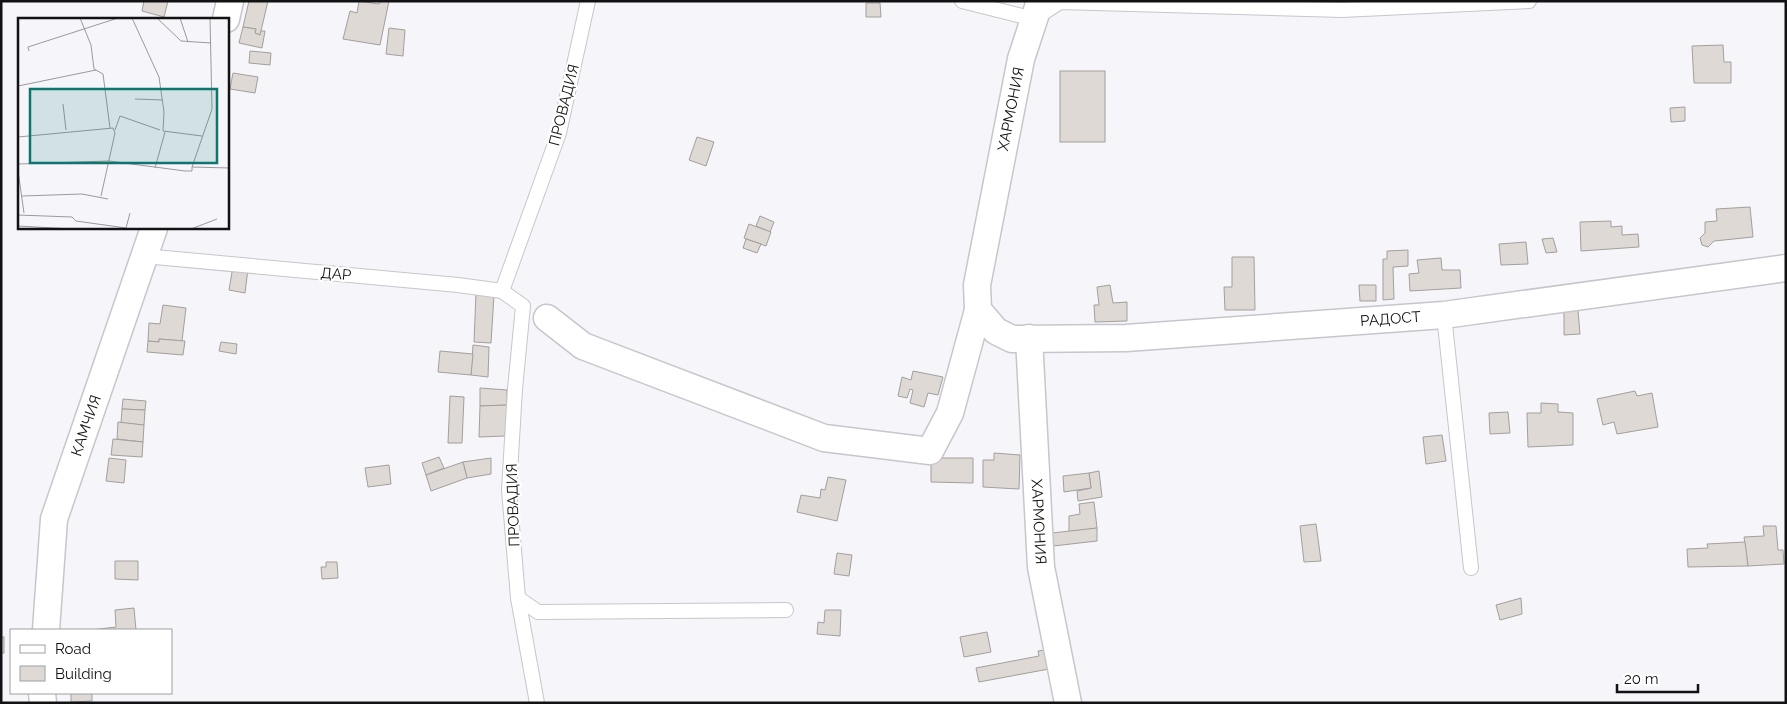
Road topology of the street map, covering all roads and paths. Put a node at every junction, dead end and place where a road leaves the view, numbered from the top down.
1 (230, 1) edge
2 (588, 1) edge
3 (962, 1) edge
4 (1529, 1) edge
5 (1037, 10) edge
6 (226, 18) edge
7 (154, 229) edge
8 (144, 256) junction
9 (1786, 268) edge
10 (502, 291) junction
11 (523, 306) joint
12 (978, 310) junction
13 (1444, 314) junction
14 (546, 318) dead end
15 (1029, 338) junction
16 (1471, 568) dead end
17 (518, 598) junction
18 (786, 610) dead end
19 (46, 629) edge
20 (537, 703) edge
21 (1068, 703) edge

1 - 6 street
2 - 10 lane, ПРОВАДИЯ
3 - 5 lane
4 - 5 lane
5 - 12 street, ХАРМОНИЯ
7 - 8 street, КАМЧИЯ
8 - 10 lane, ДАР
8 - 19 street, КАМЧИЯ
9 - 13 street, РАДОСТ
10 - 11 lane, ДАР
11 - 17 lane, ПРОВАДИЯ
12 - 14 street, ХАРМОНИЯ
12 - 15 street, РАДОСТ
13 - 15 street, РАДОСТ
13 - 16 lane
15 - 21 street, ХАРМОНИЯ
17 - 18 lane
17 - 20 lane, ПРОВАДИЯ

